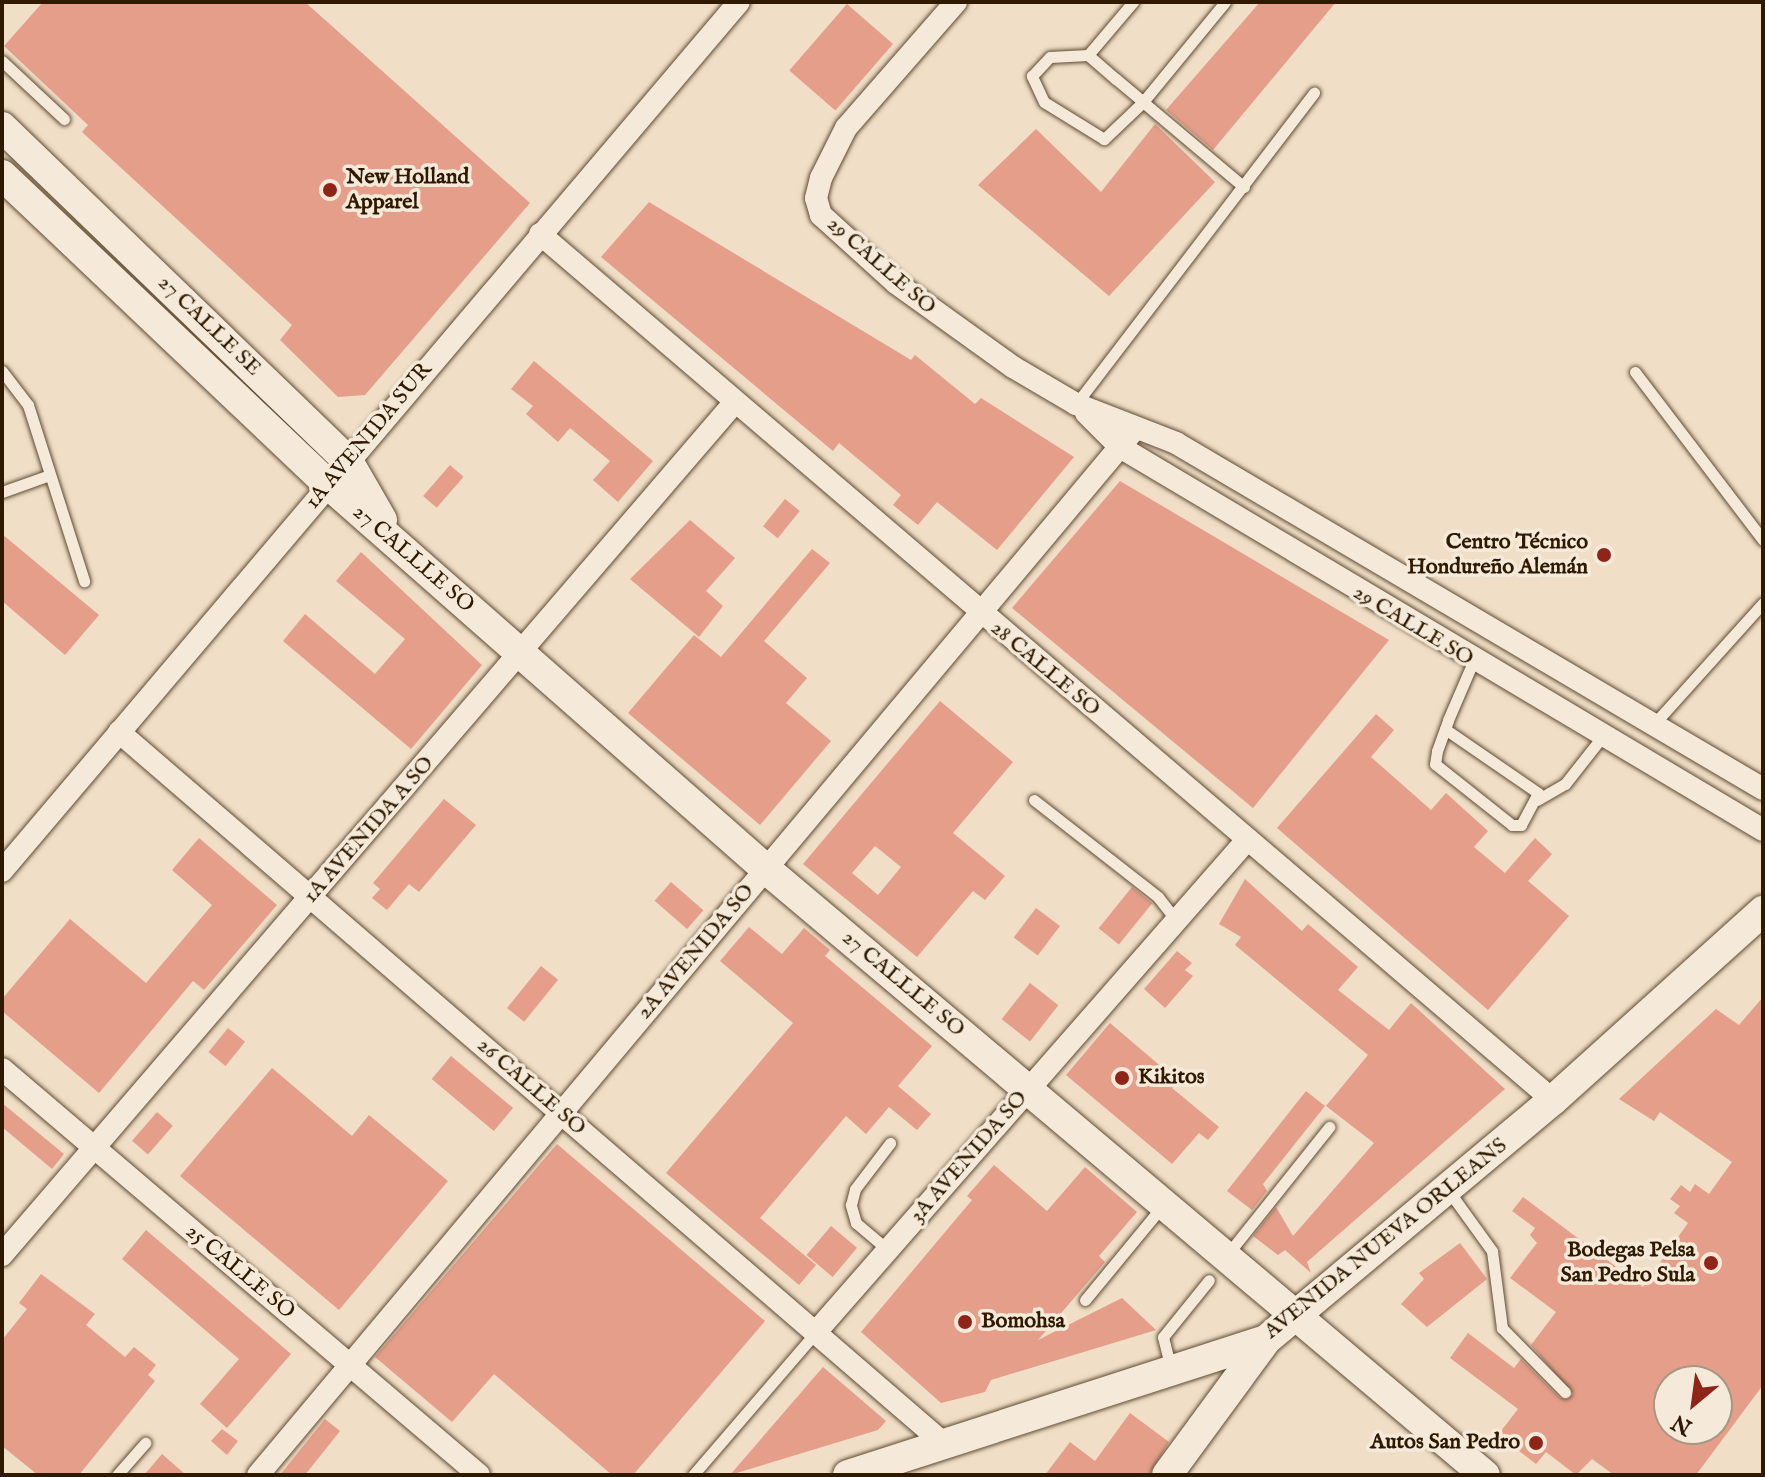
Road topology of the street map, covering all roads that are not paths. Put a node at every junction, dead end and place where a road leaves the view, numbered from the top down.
1 (739, 2) edge
2 (956, 2) edge
3 (1133, 2) edge
4 (1225, 2) edge
5 (1088, 55) junction
6 (2, 61) edge
7 (1314, 93) dead end
8 (1143, 102) junction
9 (64, 119) dead end
10 (2, 127) edge
11 (2, 175) edge
12 (1244, 187) junction
13 (540, 234) junction
14 (2, 371) edge
15 (1635, 372) dead end
16 (734, 403) junction
17 (1076, 404) junction
18 (1127, 438) junction
19 (348, 461) junction
20 (47, 476) junction
21 (328, 484) junction
22 (2, 492) edge
23 (1763, 540) edge
24 (395, 542) junction
25 (84, 581) dead end
26 (1413, 583) junction
27 (1763, 603) edge
28 (980, 614) junction
29 (1394, 615) junction
30 (1490, 629) junction
31 (523, 655) junction
32 (1473, 662) junction
33 (1654, 724) junction
34 (1445, 729) junction
35 (119, 732) junction
36 (1602, 737) junction
37 (1763, 789) edge
38 (1034, 800) dead end
39 (1537, 800) junction
40 (1763, 830) edge
41 (1247, 840) junction
42 (766, 869) junction
43 (2, 871) edge
44 (310, 897) junction
45 (1763, 911) edge
46 (1176, 920) junction
47 (2, 1069) edge
48 (1028, 1089) junction
49 (1553, 1100) junction
50 (562, 1113) junction
51 (1329, 1127) dead end
52 (890, 1143) dead end
53 (94, 1148) junction
54 (1447, 1189) junction
55 (1165, 1204) junction
56 (888, 1250) junction
57 (2, 1255) edge
58 (1226, 1256) junction
59 (1209, 1280) dead end
60 (1085, 1300) dead end
61 (1298, 1316) junction
62 (816, 1332) junction
63 (1266, 1340) junction
64 (350, 1366) junction
65 (1171, 1370) junction
66 (1565, 1392) dead end
67 (942, 1442) junction
68 (145, 1443) dead end
69 (117, 1475) edge
70 (258, 1475) edge
71 (479, 1475) edge
72 (693, 1475) edge
73 (848, 1475) edge
74 (1167, 1475) edge
75 (1485, 1475) edge

1 - 13 street, 1A AVENIDA SUR
2 - 17 street, 29 CALLE SO
3 - 5 lane
4 - 8 lane
5 - 8 lane
5 - 8 lane
6 - 9 lane
7 - 12 lane
8 - 12 lane
10 - 19 main road, 27 CALLE SE
11 - 21 main road, 27 CALLE SE
12 - 17 lane
13 - 16 street, 28 CALLE SO
13 - 19 street, 1A AVENIDA SUR
14 - 20 lane
15 - 23 lane
16 - 28 street, 28 CALLE SO
16 - 31 street, 1A AVENIDA A SO
17 - 18 street, 29 CALLE SO
18 - 26 street, 29 CALLE SO
18 - 28 street, 2A AVENIDA SO
18 - 29 street, 29 CALLE SO
19 - 21 street, 1A AVENIDA SUR
19 - 24 main road, 27 CALLE SE
20 - 22 lane
20 - 25 lane
21 - 24 main road, 27 CALLLE SO
21 - 35 street, 1A AVENIDA SUR
24 - 31 main road, 27 CALLLE SO
26 - 29 street
26 - 30 street, 29 CALLE SO
27 - 33 lane
28 - 41 street, 28 CALLE SO
28 - 42 street, 2A AVENIDA SO
29 - 32 street, 29 CALLE SO
30 - 32 street
30 - 33 street, 29 CALLE SO
31 - 42 main road, 27 CALLLE SO
31 - 44 street, 1A AVENIDA A SO
32 - 34 lane
32 - 36 street, 29 CALLE SO
33 - 37 street, 29 CALLE SO
34 - 39 lane
34 - 39 lane
35 - 43 street, 1A AVENIDA SUR
35 - 44 street, 26 CALLE SO
36 - 39 lane
36 - 40 street, 29 CALLE SO
38 - 46 lane
41 - 46 street, 3A AVENIDA SO
41 - 49 street, 28 CALLE SO
42 - 48 main road, 27 CALLLE SO
42 - 50 street, 2A AVENIDA SO
44 - 50 street, 26 CALLE SO
44 - 53 street, 1A AVENIDA A SO
45 - 49 main road, AVENIDA NUEVA ORLEANS
46 - 48 street, 3A AVENIDA SO
47 - 53 street, 25 CALLE SO
48 - 55 main road, 27 CALLLE SO
48 - 56 street, 3A AVENIDA SO
49 - 54 main road, AVENIDA NUEVA ORLEANS
50 - 62 street, 26 CALLE SO
50 - 64 street, 2A AVENIDA SO
51 - 58 lane
52 - 56 lane
53 - 57 street, 1A AVENIDA A SO
53 - 64 street, 25 CALLE SO
54 - 61 main road, AVENIDA NUEVA ORLEANS
54 - 66 lane
55 - 58 main road, 27 CALLLE SO
55 - 60 lane
56 - 62 street, 3A AVENIDA SO
58 - 61 main road, 27 CALLLE SO
59 - 65 lane
61 - 63 main road, AVENIDA NUEVA ORLEANS
61 - 75 main road, 27 CALLLE SO
62 - 67 street, 26 CALLE SO
62 - 72 lane, 3A AVENIDA SO
63 - 65 main road, AVENIDA NUEVA ORLEANS
63 - 74 main road
64 - 70 street, 2A AVENIDA SO
64 - 71 street, 25 CALLE SO
65 - 67 main road, AVENIDA NUEVA ORLEANS
67 - 73 main road, AVENIDA NUEVA ORLEANS
68 - 69 lane

